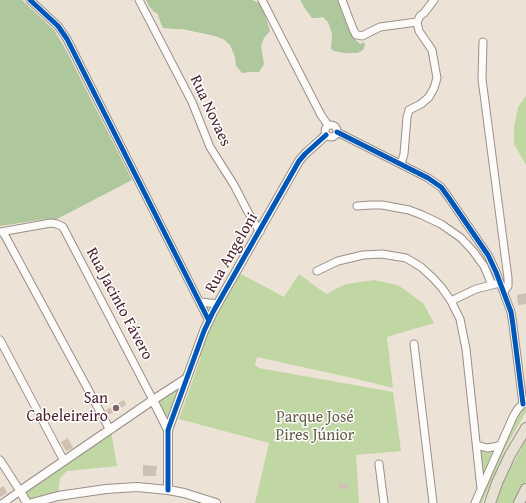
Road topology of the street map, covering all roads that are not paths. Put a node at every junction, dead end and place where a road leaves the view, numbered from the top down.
1 (30, 0) edge
2 (139, 0) edge
3 (262, 0) edge
4 (342, 0) edge
5 (434, 0) edge
6 (417, 22) junction
7 (483, 42) dead end
8 (328, 125) junction
9 (337, 132) junction
10 (326, 135) junction
11 (401, 164) junction
12 (357, 206) dead end
13 (2, 232) edge
14 (260, 232) junction
15 (317, 271) dead end
16 (492, 285) junction
17 (502, 287) junction
18 (452, 301) junction
19 (201, 302) junction
20 (218, 304) junction
21 (209, 321) junction
22 (0, 340) edge
23 (414, 344) dead end
24 (187, 378) junction
25 (153, 400) junction
26 (524, 402) edge
27 (110, 430) junction
28 (168, 430) junction
29 (525, 430) edge
30 (477, 445) junction
31 (500, 445) junction
32 (0, 460) edge
33 (64, 461) junction
34 (379, 464) dead end
35 (481, 489) junction
36 (526, 489) edge
37 (168, 490) junction
38 (20, 492) junction
39 (3, 503) edge
40 (27, 503) edge
41 (32, 503) edge
42 (216, 503) edge
43 (384, 503) edge
44 (433, 503) edge
45 (475, 503) edge
46 (490, 503) edge
47 (519, 503) edge

1 - 19 street
2 - 14 street, Rua Novaes
3 - 8 street
4 - 6 street
5 - 6 street
6 - 11 street
7 - 17 street
8 - 9 street
8 - 10 street
9 - 10 street
9 - 11 street
10 - 14 street, Rua Angeloni
11 - 17 street
12 - 16 street
13 - 25 street, Rua Jacinto Fávero
13 - 27 street
14 - 20 street, Rua Angeloni
15 - 18 street
16 - 17 street
16 - 18 street
17 - 26 street
18 - 30 street
19 - 20 street
19 - 21 street
20 - 21 street, Rua Angeloni
21 - 24 street, Rua Angeloni
22 - 33 street
23 - 44 street
24 - 25 street
24 - 28 street, Rua Angeloni
25 - 27 street
25 - 28 street
26 - 31 street
27 - 33 street
28 - 37 street, Rua Angeloni
29 - 46 main road
30 - 31 street
30 - 35 street
31 - 35 street
32 - 38 street
33 - 38 street
34 - 43 street
35 - 45 street
36 - 47 main road
37 - 41 street
37 - 42 street
38 - 39 street
38 - 40 street

